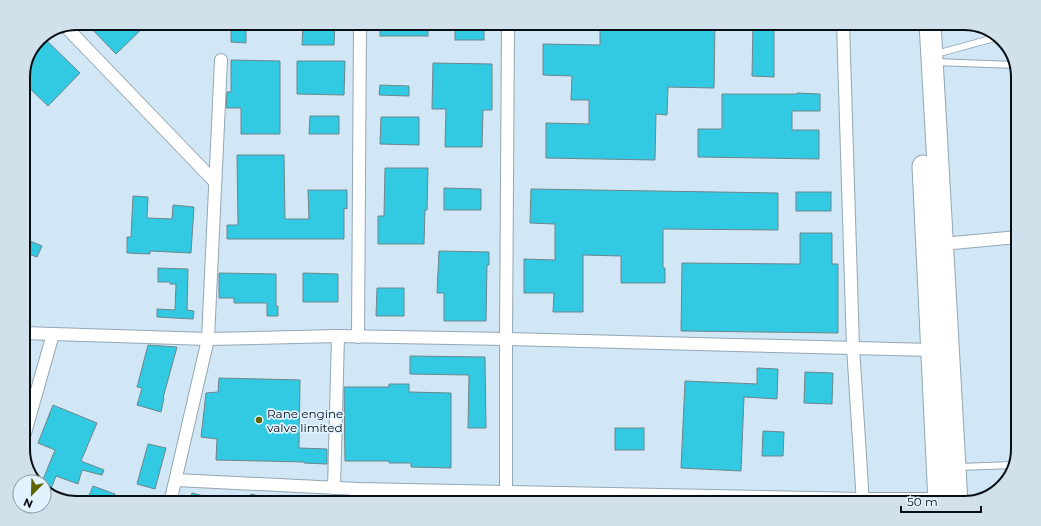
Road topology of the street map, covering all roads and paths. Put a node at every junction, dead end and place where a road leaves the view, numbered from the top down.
1 (360, 30) edge
2 (508, 30) edge
3 (843, 30) edge
4 (916, 30) edge
5 (930, 30) edge
6 (70, 31) edge
7 (992, 40) edge
8 (931, 58) junction
9 (221, 60) dead end
10 (1009, 64) edge
11 (215, 182) junction
12 (1011, 237) edge
13 (942, 244) junction
14 (30, 333) edge
15 (53, 334) junction
16 (338, 336) junction
17 (358, 337) junction
18 (208, 339) junction
19 (506, 339) junction
20 (853, 347) junction
21 (931, 350) junction
22 (30, 415) edge
23 (1008, 465) edge
24 (946, 468) junction
25 (176, 480) junction
26 (334, 488) junction
27 (358, 489) junction
28 (172, 496) edge
29 (356, 496) edge
30 (473, 496) edge
31 (506, 496) edge
32 (863, 496) edge
33 (945, 496) edge

1 - 17 street
2 - 19 street
3 - 20 street
4 - 21 highway
5 - 8 highway
6 - 11 street
7 - 8 lane
8 - 10 lane
8 - 13 highway
9 - 11 street
11 - 18 street
12 - 13 street
13 - 24 highway
14 - 15 street
15 - 18 street
15 - 22 street
16 - 17 street
16 - 18 street
16 - 26 street
17 - 19 street
18 - 25 street
19 - 20 street
19 - 31 street
20 - 21 street
20 - 32 street
21 - 24 highway
23 - 24 lane
24 - 33 highway
25 - 26 street
25 - 28 street
26 - 27 street
27 - 29 street
27 - 30 street

